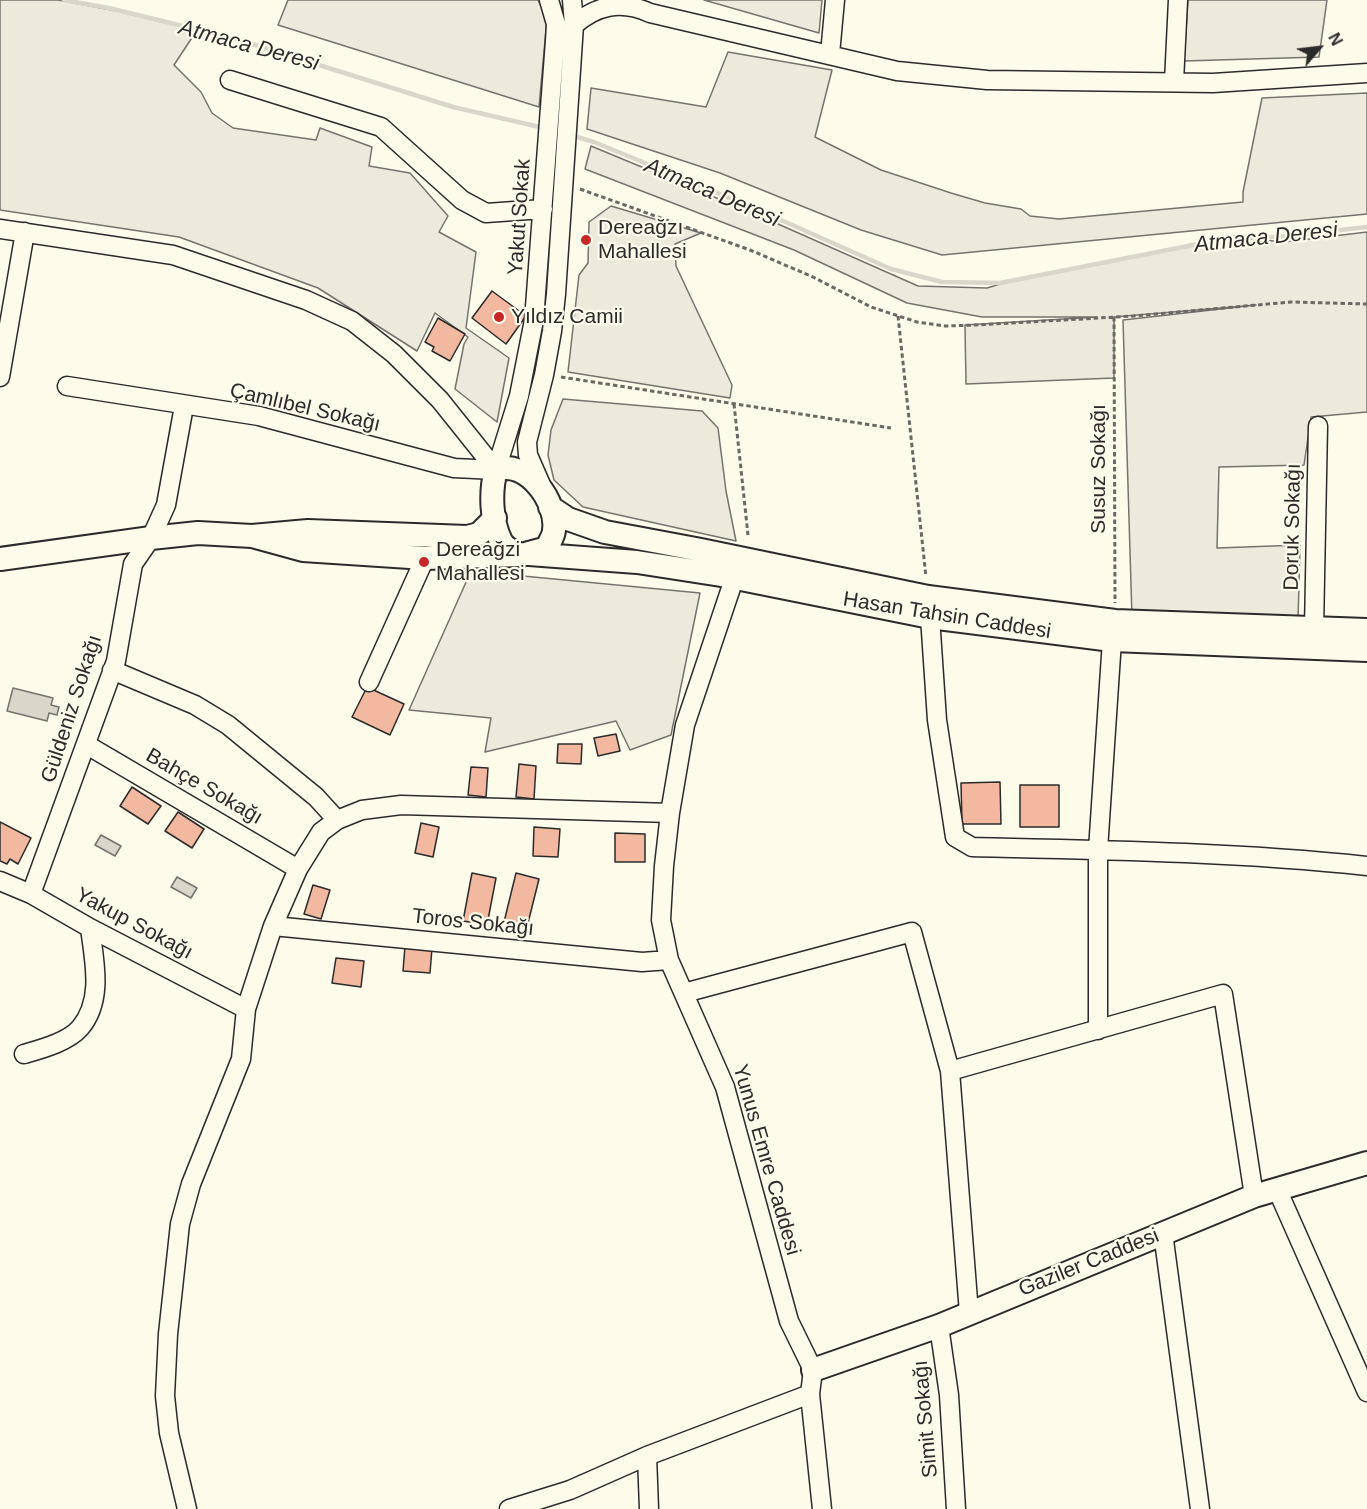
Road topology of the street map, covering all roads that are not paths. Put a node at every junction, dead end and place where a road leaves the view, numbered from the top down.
1 (549, 0) edge
2 (572, 0) edge
3 (835, 0) edge
4 (1178, 0) edge
5 (573, 25) junction
6 (830, 54) junction
7 (1367, 73) edge
8 (230, 80) dead end
9 (1174, 82) junction
10 (543, 209) junction
11 (0, 229) edge
12 (25, 231) junction
13 (0, 378) edge
14 (67, 386) dead end
15 (184, 406) junction
16 (1318, 426) dead end
17 (496, 470) junction
18 (548, 501) junction
19 (495, 518) junction
20 (252, 536) junction
21 (151, 538) junction
22 (525, 554) junction
23 (425, 558) junction
24 (0, 559) edge
25 (734, 579) junction
26 (929, 607) junction
27 (1314, 629) junction
28 (1367, 630) edge
29 (1113, 631) junction
30 (1367, 650) edge
31 (112, 670) junction
32 (369, 682) dead end
33 (87, 745) junction
34 (670, 813) junction
35 (337, 820) junction
36 (1098, 850) junction
37 (1367, 866) edge
38 (298, 869) junction
39 (0, 881) edge
40 (31, 894) junction
41 (273, 926) junction
42 (90, 928) junction
43 (669, 960) junction
44 (684, 993) junction
45 (246, 1009) junction
46 (1098, 1030) junction
47 (24, 1054) dead end
48 (950, 1071) junction
49 (1367, 1162) edge
50 (1276, 1189) junction
51 (1254, 1196) junction
52 (1163, 1233) junction
53 (969, 1313) junction
54 (939, 1326) junction
55 (813, 1370) junction
56 (1367, 1392) edge
57 (810, 1394) junction
58 (646, 1456) junction
59 (187, 1509) edge
60 (509, 1509) edge
61 (649, 1509) edge
62 (822, 1509) edge
63 (956, 1509) edge
64 (1200, 1509) edge

1 - 10 street, Yakut Sokak
2 - 5 street, Yakut Sokak
3 - 6 street
4 - 9 street
5 - 6 street
5 - 18 street, Yakut Sokak
6 - 9 street
7 - 9 street
8 - 10 street
10 - 17 street, Yakut Sokak
11 - 12 street
12 - 13 street
12 - 17 street
14 - 15 street, Çamlıbel Sokağı
15 - 17 street, Çamlıbel Sokağı
15 - 21 street, Güldeniz Sokağı
16 - 27 street, Doruk Sokağı
17 - 18 main road
17 - 19 main road
18 - 22 main road
18 - 26 main road, Hasan Tahsin Caddesi
19 - 20 main road
19 - 22 main road
20 - 21 main road
20 - 23 main road, Hasan Tahsin Caddesi
21 - 24 main road
21 - 31 street, Güldeniz Sokağı
22 - 23 main road, Hasan Tahsin Caddesi
22 - 25 main road, Hasan Tahsin Caddesi
23 - 32 street
25 - 26 main road, Hasan Tahsin Caddesi
25 - 34 street, Yunus Emre Caddesi
26 - 29 main road, Hasan Tahsin Caddesi
26 - 36 street
27 - 28 main road, Hasan Tahsin Caddesi
27 - 29 main road, Hasan Tahsin Caddesi
29 - 30 main road, Hasan Tahsin Caddesi
29 - 36 street
31 - 33 street, Güldeniz Sokağı
31 - 35 street
33 - 38 street, Bahçe Sokağı
33 - 40 street, Güldeniz Sokağı
34 - 35 street
34 - 43 street, Yunus Emre Caddesi
35 - 38 street
36 - 37 street
36 - 46 street
38 - 41 street
39 - 40 street, Yakup Sokağı
40 - 42 street, Yakup Sokağı
41 - 43 street, Toros Sokağı
41 - 45 street
42 - 45 street, Yakup Sokağı
42 - 47 street
43 - 44 street, Yunus Emre Caddesi
44 - 48 street
44 - 55 street, Yunus Emre Caddesi
45 - 59 street
46 - 48 street
46 - 51 street
48 - 53 street
49 - 50 main road, Gaziler Caddesi
50 - 51 main road, Gaziler Caddesi
50 - 56 street
51 - 52 main road, Gaziler Caddesi
52 - 53 main road, Gaziler Caddesi
52 - 64 street
53 - 54 main road, Gaziler Caddesi
54 - 55 main road, Gaziler Caddesi
54 - 63 street, Simit Sokağı
55 - 57 street
57 - 58 street
57 - 62 street
58 - 60 street
58 - 61 street

